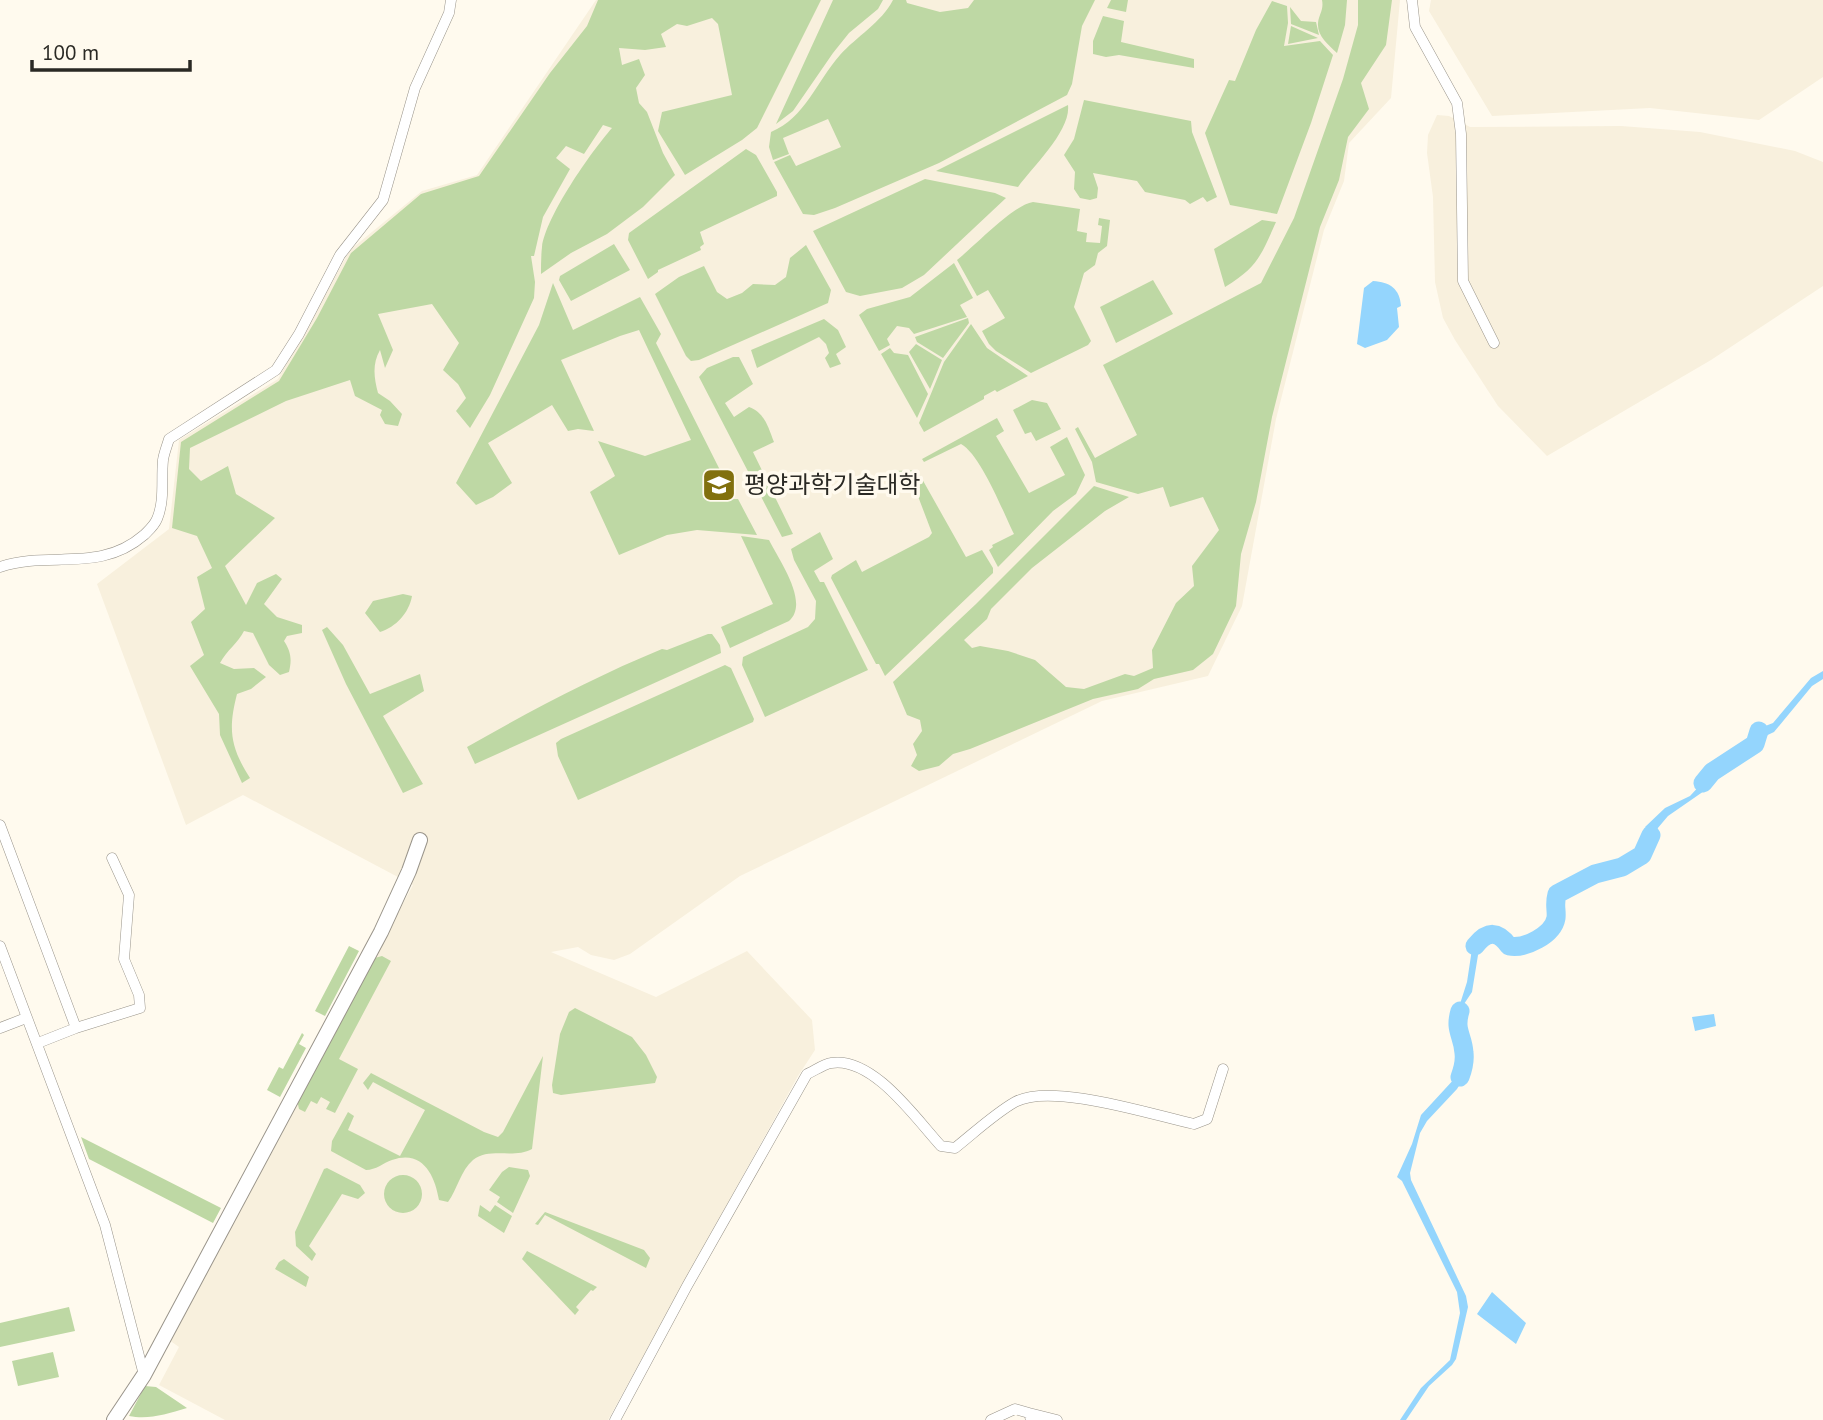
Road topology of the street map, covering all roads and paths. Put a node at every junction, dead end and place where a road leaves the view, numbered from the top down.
1 (451, 0) edge
2 (1412, 0) edge
3 (1494, 343) dead end
4 (0, 567) edge
5 (0, 825) edge
6 (420, 840) dead end
7 (112, 858) dead end
8 (0, 946) edge
9 (26, 1018) junction
10 (0, 1028) edge
11 (76, 1028) junction
12 (38, 1043) junction
13 (1223, 1069) dead end
14 (144, 1375) junction
15 (1030, 1417) edge
16 (114, 1420) edge
17 (615, 1420) edge
18 (991, 1420) edge
19 (1057, 1420) edge

1 - 4 street
2 - 3 street
5 - 11 street
6 - 14 street
7 - 11 street
8 - 9 street
9 - 10 street
9 - 12 street
11 - 12 street
12 - 14 street
13 - 17 street
14 - 16 street
15 - 18 street
15 - 19 street

